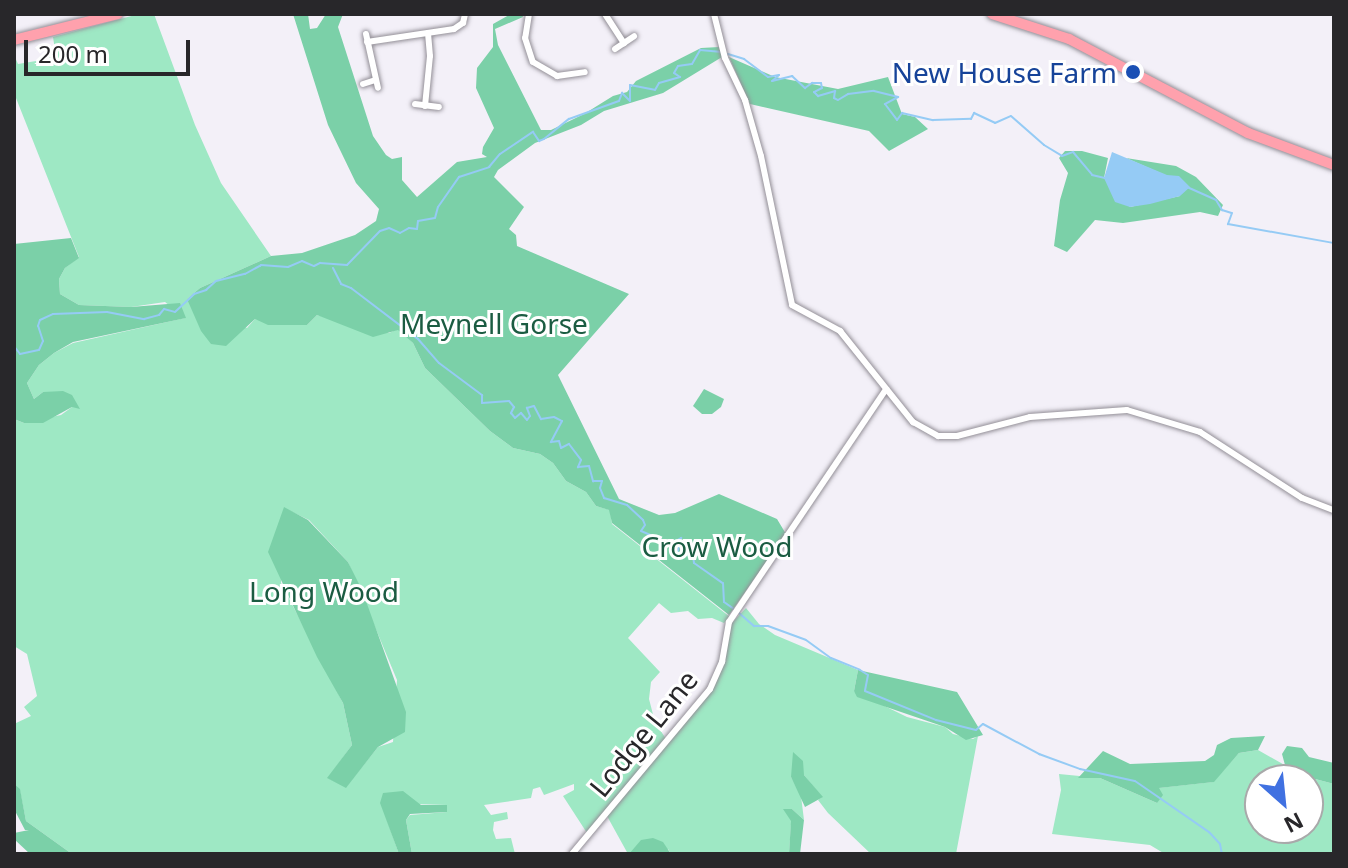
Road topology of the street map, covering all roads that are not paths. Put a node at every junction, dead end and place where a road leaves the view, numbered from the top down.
1 (118, 14) edge
2 (465, 14) edge
3 (529, 14) edge
4 (605, 14) edge
5 (714, 14) edge
6 (992, 14) edge
7 (526, 31) junction
8 (538, 32) dead end
9 (428, 33) junction
10 (634, 36) dead end
11 (14, 40) edge
12 (624, 43) junction
13 (615, 49) dead end
14 (585, 72) dead end
15 (375, 80) junction
16 (363, 84) dead end
17 (378, 88) dead end
18 (415, 104) dead end
19 (425, 106) junction
20 (439, 107) dead end
21 (1334, 165) edge
22 (886, 389) junction
23 (1334, 510) edge
24 (572, 854) edge

1 - 11 highway
2 - 9 street
3 - 7 street
4 - 12 street
5 - 22 street
6 - 21 highway
7 - 8 street
7 - 14 street
9 - 15 street
9 - 19 street
10 - 12 street
12 - 13 street
15 - 16 street
15 - 17 street
18 - 19 street
19 - 20 street
22 - 23 street
22 - 24 street, Lodge Lane

